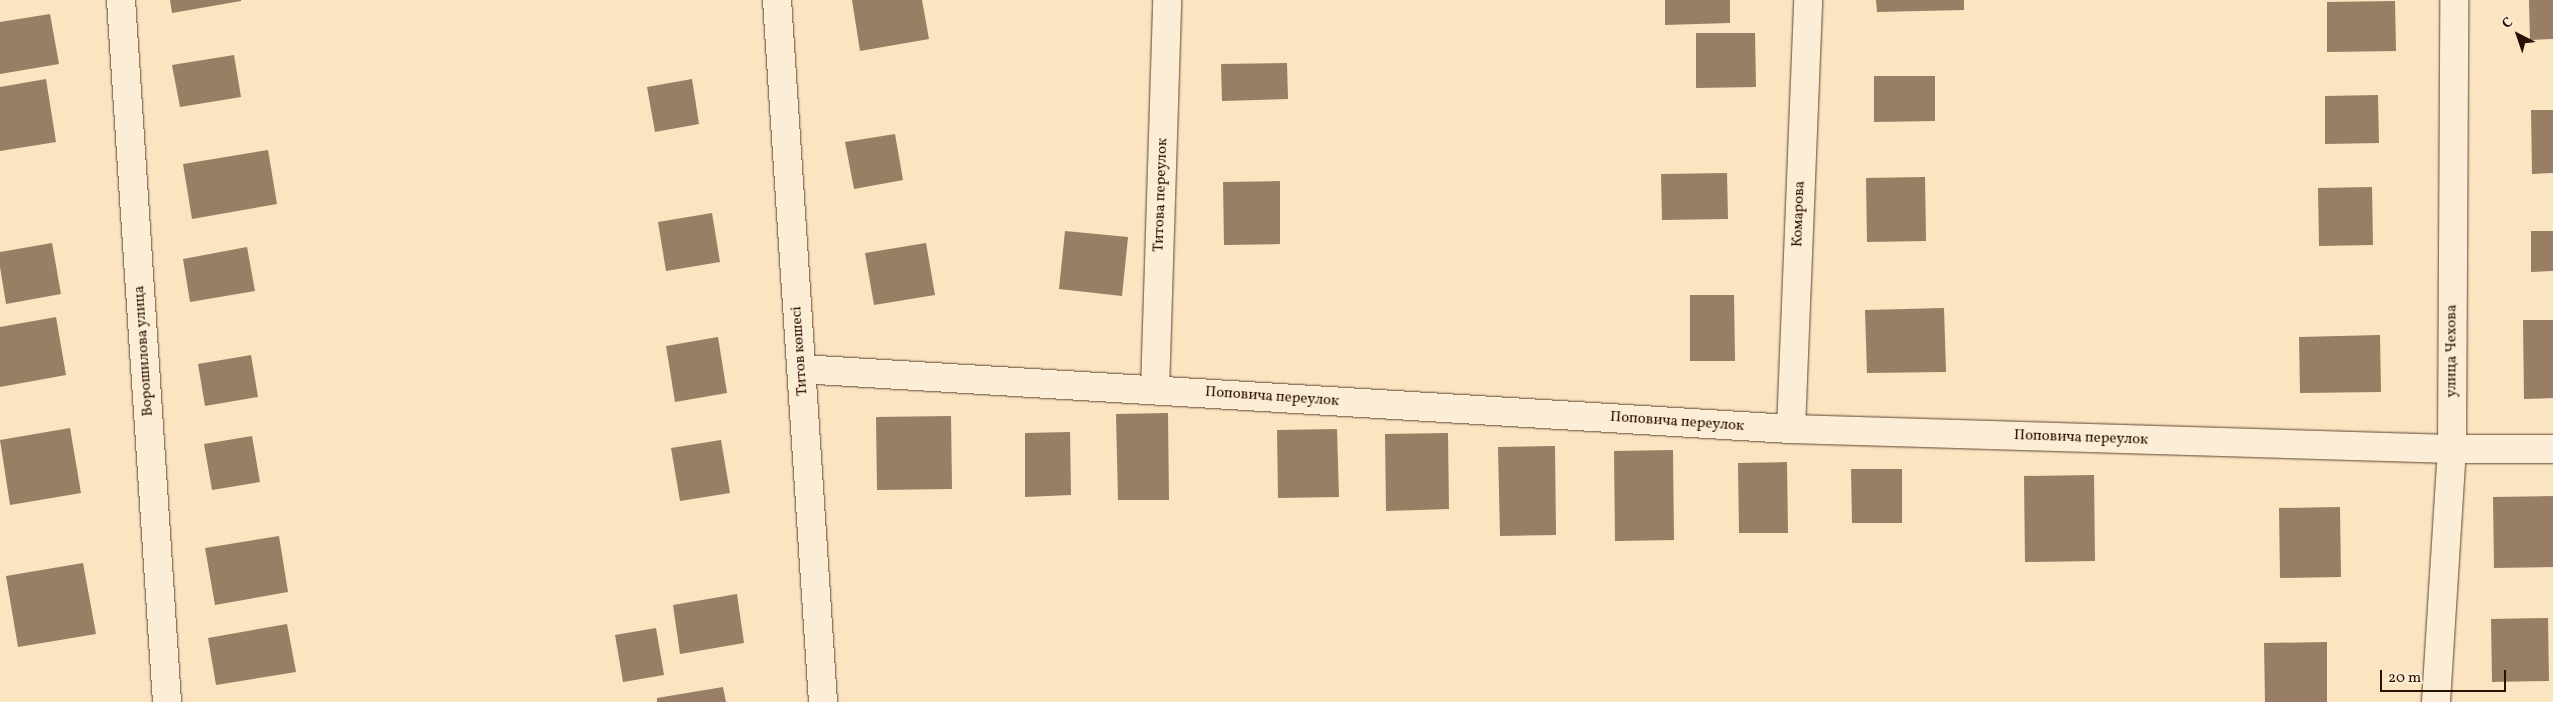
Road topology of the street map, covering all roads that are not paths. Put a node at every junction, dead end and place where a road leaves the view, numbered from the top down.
1 (121, 0) edge
2 (777, 0) edge
3 (1166, 0) edge
4 (1808, 0) edge
5 (2454, 0) edge
6 (802, 369) junction
7 (1154, 390) junction
8 (1791, 429) junction
9 (2452, 449) junction
10 (2553, 449) edge
11 (167, 702) edge
12 (823, 702) edge
13 (2436, 702) edge

1 - 11 street, Ворошилова улица
2 - 6 street, Титов көшесі
3 - 7 street, Титова переулок
4 - 8 street, Комарова
5 - 9 street, улица Чехова
6 - 7 street, Поповича переулок
6 - 12 street, Титов көшесі
7 - 8 street, Поповича переулок
8 - 9 street, Поповича переулок
9 - 10 street, Поповича переулок
9 - 13 street, улица Чехова

